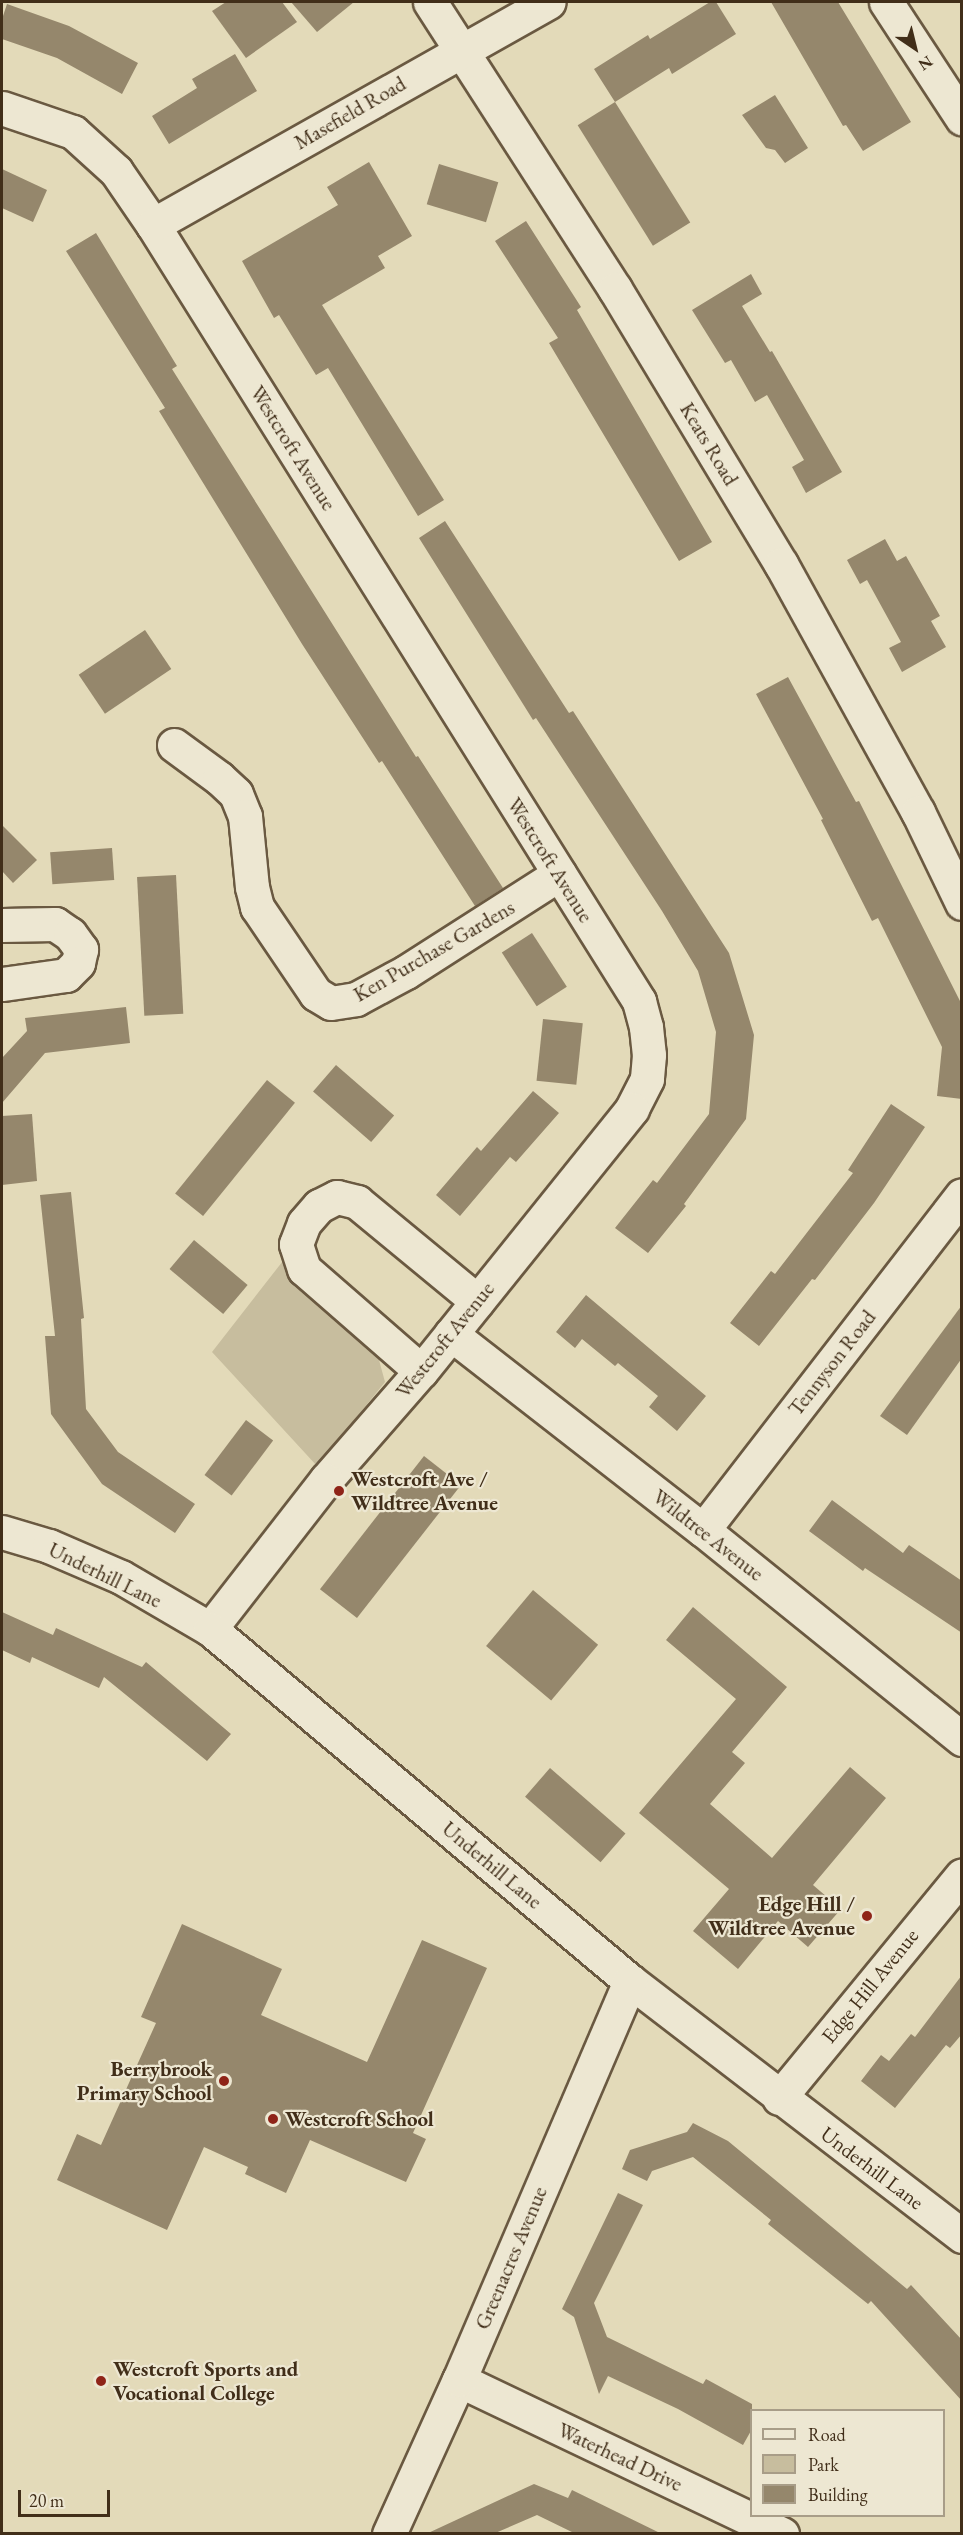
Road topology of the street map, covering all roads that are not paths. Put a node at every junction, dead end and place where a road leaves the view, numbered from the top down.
1 (430, 2) edge
2 (549, 2) edge
3 (886, 2) edge
4 (462, 49) junction
5 (2, 108) edge
6 (962, 118) edge
7 (153, 225) junction
8 (174, 745) dead end
9 (559, 874) junction
10 (962, 903) edge
11 (2, 925) edge
12 (2, 984) edge
13 (962, 1196) edge
14 (477, 1301) junction
15 (451, 1334) junction
16 (421, 1371) junction
17 (703, 1530) junction
18 (2, 1532) edge
19 (210, 1629) junction
20 (962, 1739) edge
21 (962, 1875) edge
22 (630, 1981) junction
23 (779, 2098) junction
24 (962, 2236) edge
25 (459, 2379) junction
26 (389, 2534) edge
27 (782, 2534) edge

1 - 4 street, Keats Road
2 - 4 street, Masefield Road
3 - 6 street
4 - 7 street, Masefield Road
4 - 10 street, Keats Road
5 - 7 street, Westcroft Avenue
7 - 9 street, Westcroft Avenue
8 - 9 street, Ken Purchase Gardens
9 - 14 street, Westcroft Avenue
11 - 12 street
13 - 17 street, Tennyson Road
14 - 15 street, Westcroft Avenue
14 - 16 street
15 - 16 street, Westcroft Avenue
15 - 17 street, Wildtree Avenue
16 - 19 street, Westcroft Avenue
17 - 20 street, Wildtree Avenue
18 - 19 street, Underhill Lane
19 - 22 street, Underhill Lane
21 - 23 street, Edge Hill Avenue
22 - 23 street, Underhill Lane
22 - 25 street, Greenacres Avenue
23 - 24 street, Underhill Lane
25 - 26 street, Greenacres Avenue
25 - 27 street, Waterhead Drive

